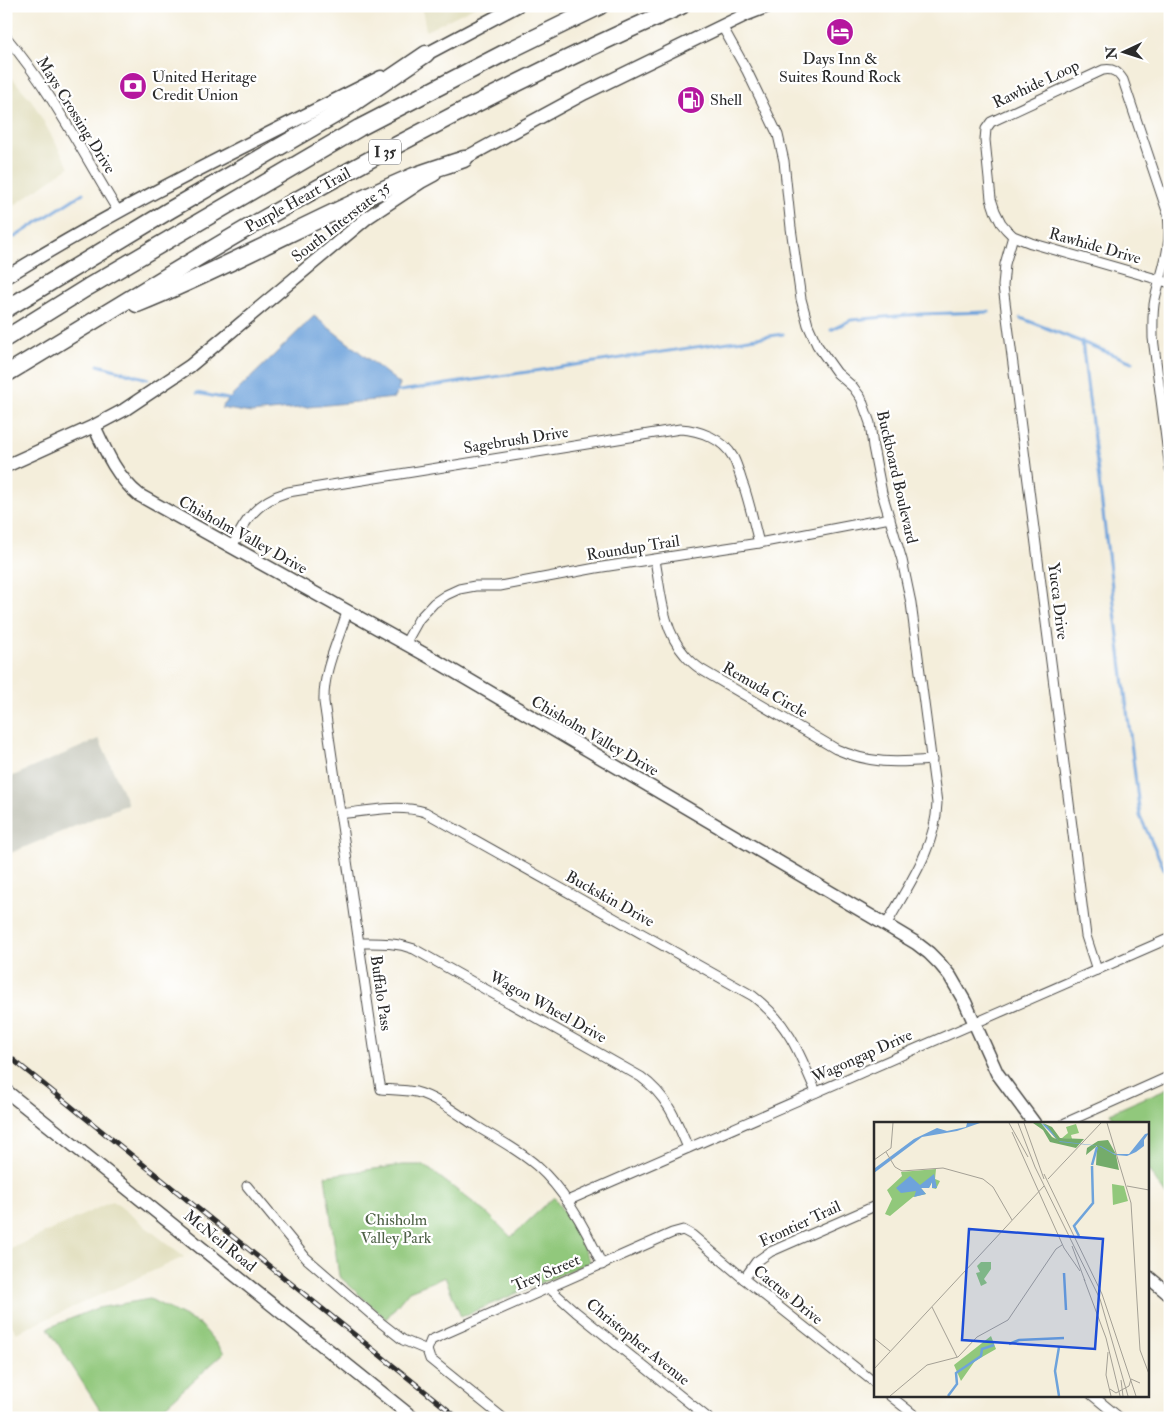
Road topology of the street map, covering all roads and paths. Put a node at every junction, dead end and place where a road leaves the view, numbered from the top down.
1 (517, 6) edge
2 (600, 6) edge
3 (681, 6) edge
4 (768, 6) edge
5 (722, 26) junction
6 (6, 37) edge
7 (426, 54) junction
8 (464, 159) junction
9 (118, 211) junction
10 (1013, 236) junction
11 (6, 277) edge
12 (1160, 280) junction
13 (1170, 283) edge
14 (88, 287) junction
15 (6, 310) edge
16 (100, 318) junction
17 (6, 326) edge
18 (6, 338) edge
19 (6, 374) edge
20 (94, 426) junction
21 (6, 466) edge
22 (1170, 469) edge
23 (890, 518) junction
24 (760, 543) junction
25 (232, 547) junction
26 (655, 560) junction
27 (347, 612) junction
28 (405, 644) junction
29 (932, 760) junction
30 (340, 814) junction
31 (886, 925) junction
32 (1170, 938) edge
33 (359, 943) junction
34 (1097, 970) junction
35 (974, 1023) junction
36 (1170, 1076) edge
37 (6, 1092) edge
38 (816, 1092) junction
39 (1033, 1122) edge
40 (1067, 1122) edge
41 (688, 1148) junction
42 (246, 1186) dead end
43 (567, 1201) junction
44 (874, 1206) edge
45 (683, 1230) joint
46 (602, 1265) junction
47 (1148, 1277) edge
48 (744, 1278) junction
49 (549, 1288) junction
50 (1170, 1295) edge
51 (427, 1350) junction
52 (874, 1383) edge
53 (891, 1396) edge
54 (1093, 1396) edge
55 (413, 1418) edge
56 (503, 1418) edge
57 (708, 1418) edge
58 (918, 1418) edge
59 (1120, 1418) edge

1 - 7 main road
2 - 14 highway, Purple Heart Trail / I 35
3 - 16 highway, Purple Heart Trail / I 35
4 - 5 main road, South Interstate 35
5 - 8 main road, South Interstate 35
5 - 23 street, Buckboard Boulevard
6 - 9 street, Mays Crossing Drive
7 - 9 main road
7 - 15 highway
8 - 16 highway
8 - 20 main road, South Interstate 35
9 - 11 main road
10 - 12 street, Rawhide Drive
10 - 12 street, Rawhide Loop
10 - 34 street, Yucca Drive
12 - 13 street, Rawhide Drive
12 - 22 street
14 - 17 highway
14 - 18 highway, Purple Heart Trail / I 35
16 - 19 highway, Purple Heart Trail / I 35
20 - 21 main road, South Interstate 35
20 - 25 main road, Chisholm Valley Drive
23 - 24 street, Roundup Trail
23 - 29 street, Buckboard Boulevard
24 - 25 street, Sagebrush Drive
24 - 26 street, Roundup Trail
25 - 27 main road, Chisholm Valley Drive
26 - 28 street, Roundup Trail
26 - 29 street, Remuda Circle
27 - 28 main road, Chisholm Valley Drive
27 - 30 street, Buffalo Pass
28 - 31 main road, Chisholm Valley Drive
29 - 31 street, Buckboard Boulevard
30 - 33 street, Buffalo Pass
30 - 38 street, Buckskin Drive
31 - 35 main road, Chisholm Valley Drive
32 - 34 street, Wagongap Drive
33 - 41 street, Wagon Wheel Drive
33 - 43 street, Buffalo Pass
34 - 35 street, Wagongap Drive
35 - 38 street, Wagongap Drive
35 - 39 main road, Chisholm Valley Drive
36 - 40 street
37 - 55 main road, McNeil Road
38 - 41 street, Wagongap Drive
41 - 43 street, Wagongap Drive
42 - 51 street
43 - 46 street, Buffalo Pass
44 - 48 street, Frontier Trail
45 - 46 street, Trey Street
45 - 48 street, Cactus Drive
46 - 49 street, Trey Street
47 - 50 main road
48 - 52 street, Cactus Drive
49 - 51 street, Trey Street
49 - 57 street, Christopher Avenue
51 - 56 street
53 - 58 street
54 - 59 street

